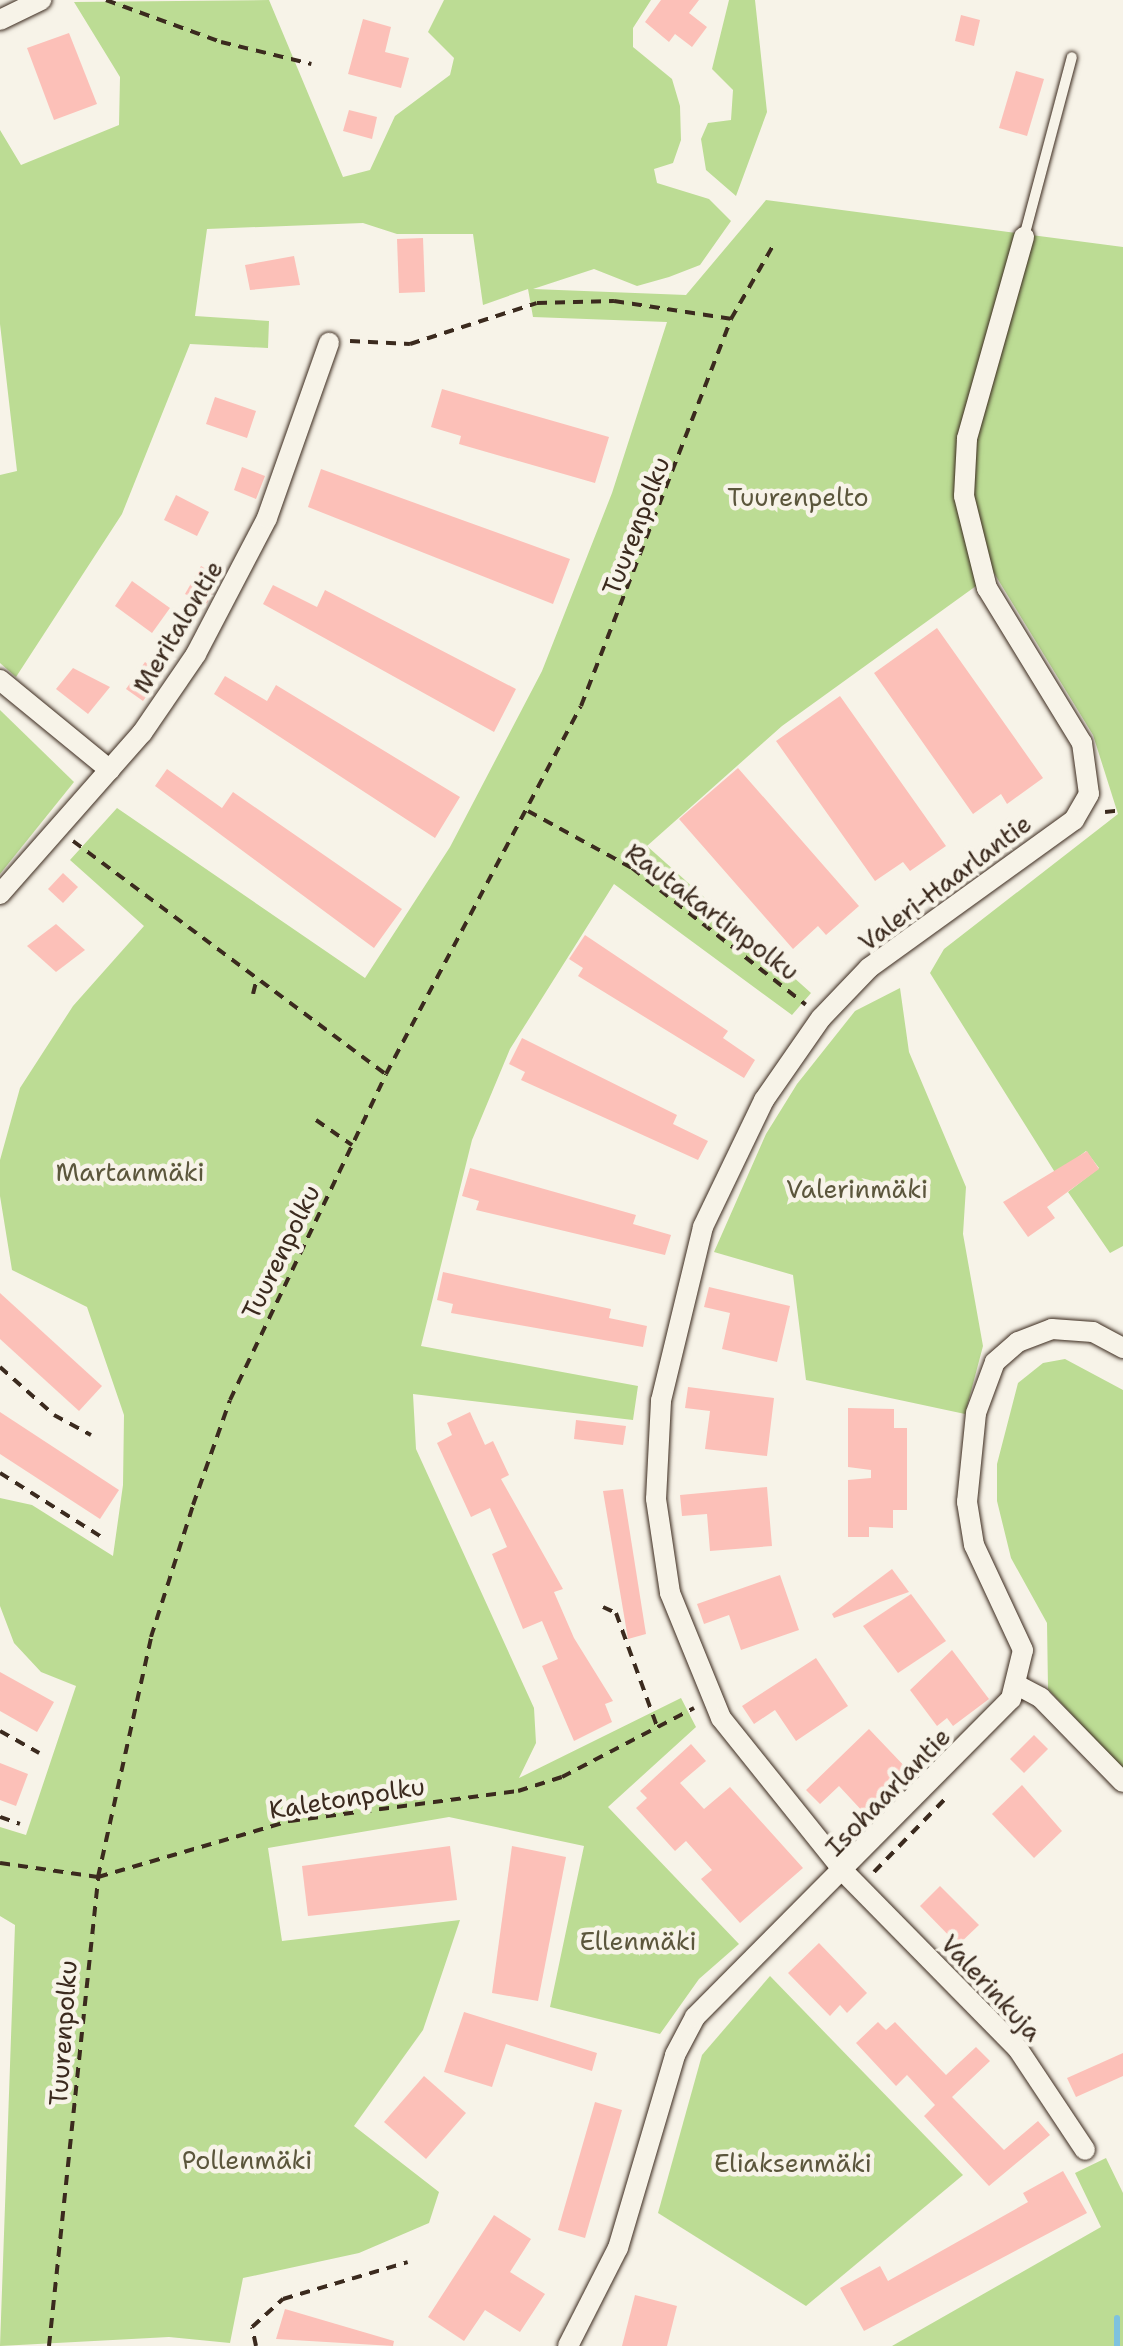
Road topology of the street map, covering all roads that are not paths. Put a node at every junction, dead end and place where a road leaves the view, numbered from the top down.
1 (42, 0) edge
2 (0, 20) edge
3 (1072, 58) dead end
4 (1024, 237) joint
5 (329, 343) road end
6 (0, 680) edge
7 (110, 770) junction
8 (0, 894) edge
9 (1123, 1348) edge
10 (1017, 1685) junction
11 (1123, 1782) edge
12 (845, 1873) junction
13 (1084, 2150) dead end
14 (568, 2346) edge

1 - 2 street
3 - 4 lane
4 - 12 street, Valeri-Haarlantie
5 - 7 street, Meritalontie
6 - 7 street
7 - 8 street, Meritalontie
9 - 10 street
10 - 11 street
10 - 12 street, Isohaarlantie
12 - 13 street, Valerinkuja
12 - 14 street, Isohaarlantie

